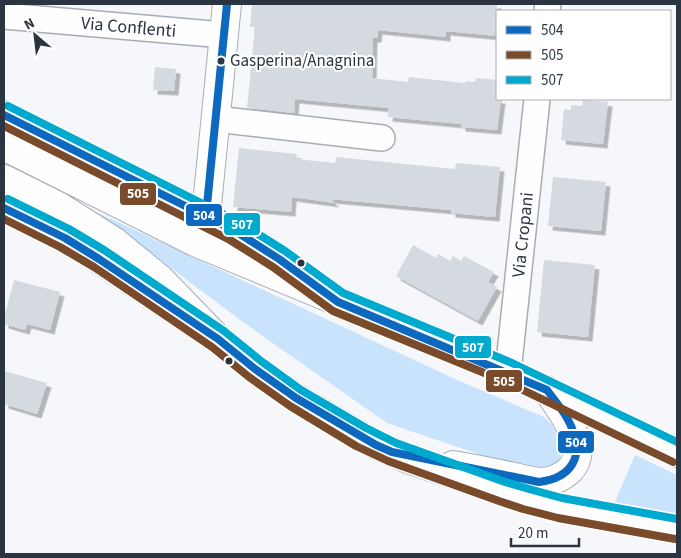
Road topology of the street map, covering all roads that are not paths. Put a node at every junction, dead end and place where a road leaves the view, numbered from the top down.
1 (227, 4) edge
2 (4, 16) edge
3 (224, 35) junction
4 (537, 100) edge
5 (4, 116) edge
6 (216, 119) junction
7 (382, 138) dead end
8 (4, 146) edge
9 (4, 179) edge
10 (4, 208) edge
11 (206, 215) junction
12 (338, 302) junction
13 (218, 339) junction
14 (508, 372) junction
15 (547, 390) junction
16 (392, 452) junction
17 (677, 453) edge
18 (677, 529) edge

1 - 3 main road
2 - 3 street, Via Conflenti
3 - 6 main road
4 - 14 street, Via Cropani
5 - 11 main road
6 - 7 street
6 - 11 main road
8 - 12 main road
9 - 13 main road
10 - 13 main road
11 - 12 main road
12 - 14 main road
13 - 16 main road
14 - 15 main road
15 - 16 main road
15 - 17 main road
16 - 18 main road

